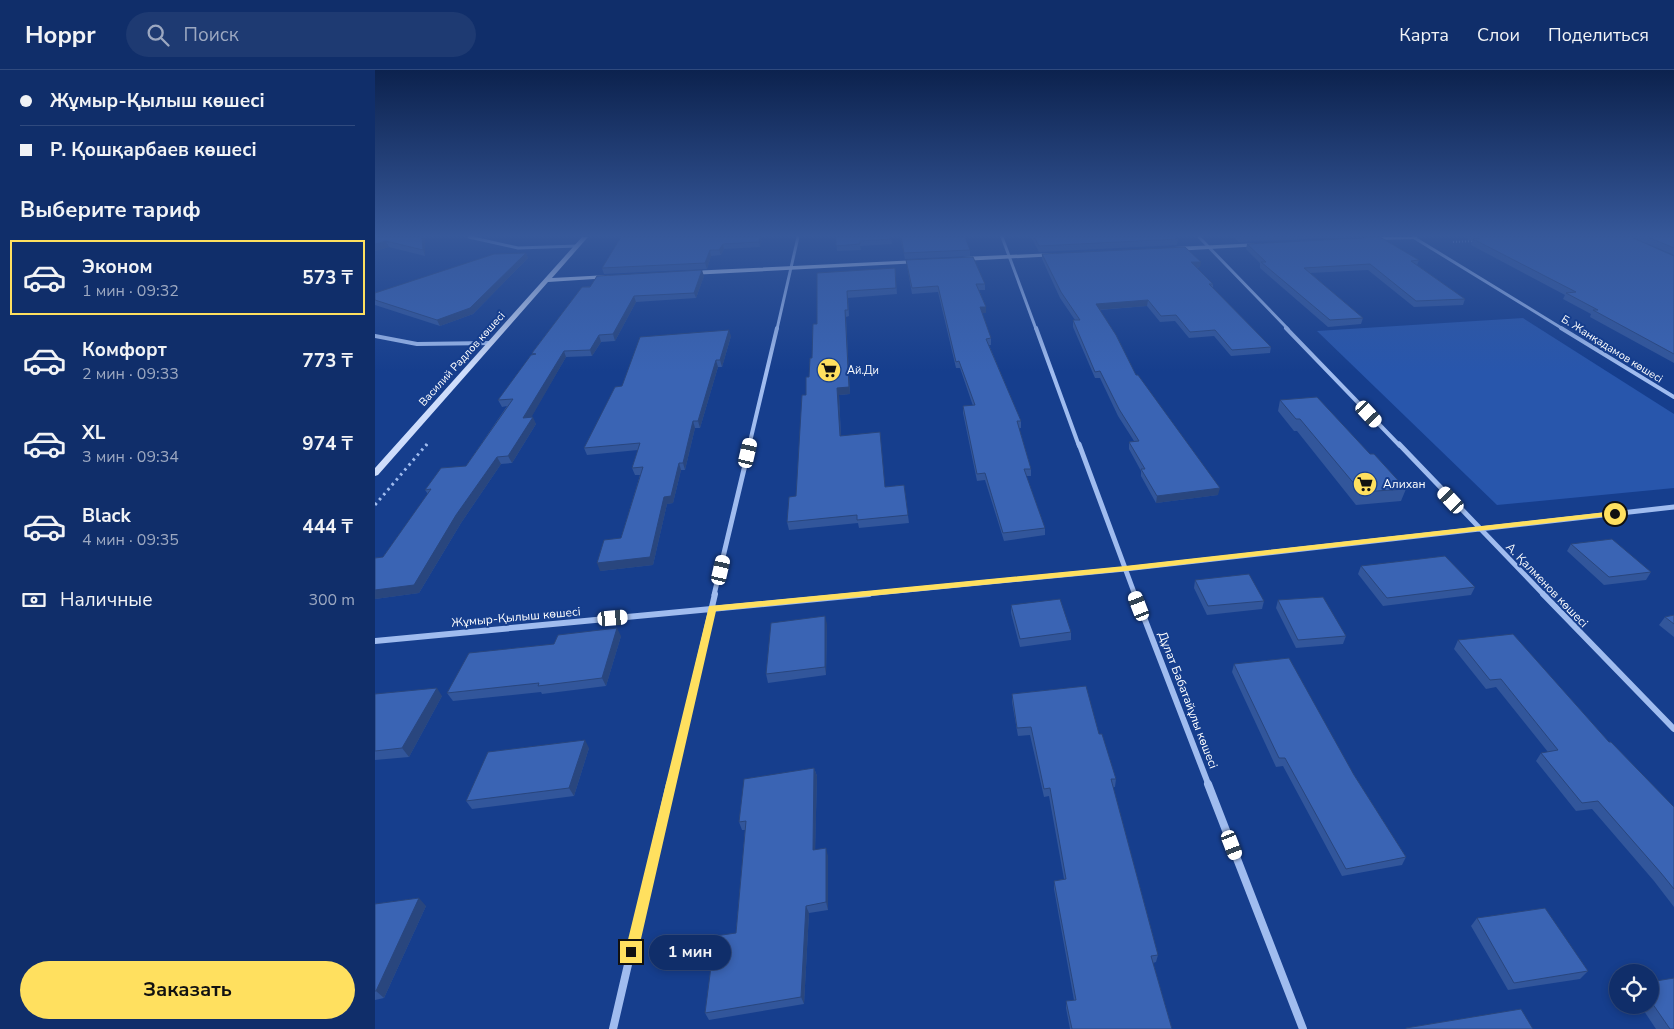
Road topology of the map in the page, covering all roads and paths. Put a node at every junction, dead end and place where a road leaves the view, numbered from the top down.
1 (545, 282) edge
2 (787, 282) edge
3 (1018, 282) edge
4 (1242, 282) edge
5 (1487, 282) edge
6 (375, 336) edge
7 (490, 343) junction
8 (1674, 397) edge
9 (375, 473) edge
10 (1674, 507) edge
11 (1478, 528) junction
12 (1125, 569) junction
13 (712, 608) junction
14 (375, 641) edge
15 (1674, 729) edge
16 (613, 1029) edge
17 (1303, 1029) edge

1 - 7 street, Василий Радлов көшесі
2 - 13 street
3 - 12 street, Дұлат Бабатайұлы көшесі
4 - 11 street, А. Қалменов көшесі
5 - 8 street, Б. Жанқадамов көшесі
6 - 7 street
7 - 9 street, Василий Радлов көшесі
10 - 11 street, Жұмыр-Қылыш көшесі
11 - 12 street, Жұмыр-Қылыш көшесі
11 - 15 street, А. Қалменов көшесі
12 - 13 street, Жұмыр-Қылыш көшесі
12 - 17 street, Дұлат Бабатайұлы көшесі
13 - 14 street, Жұмыр-Қылыш көшесі
13 - 16 street

